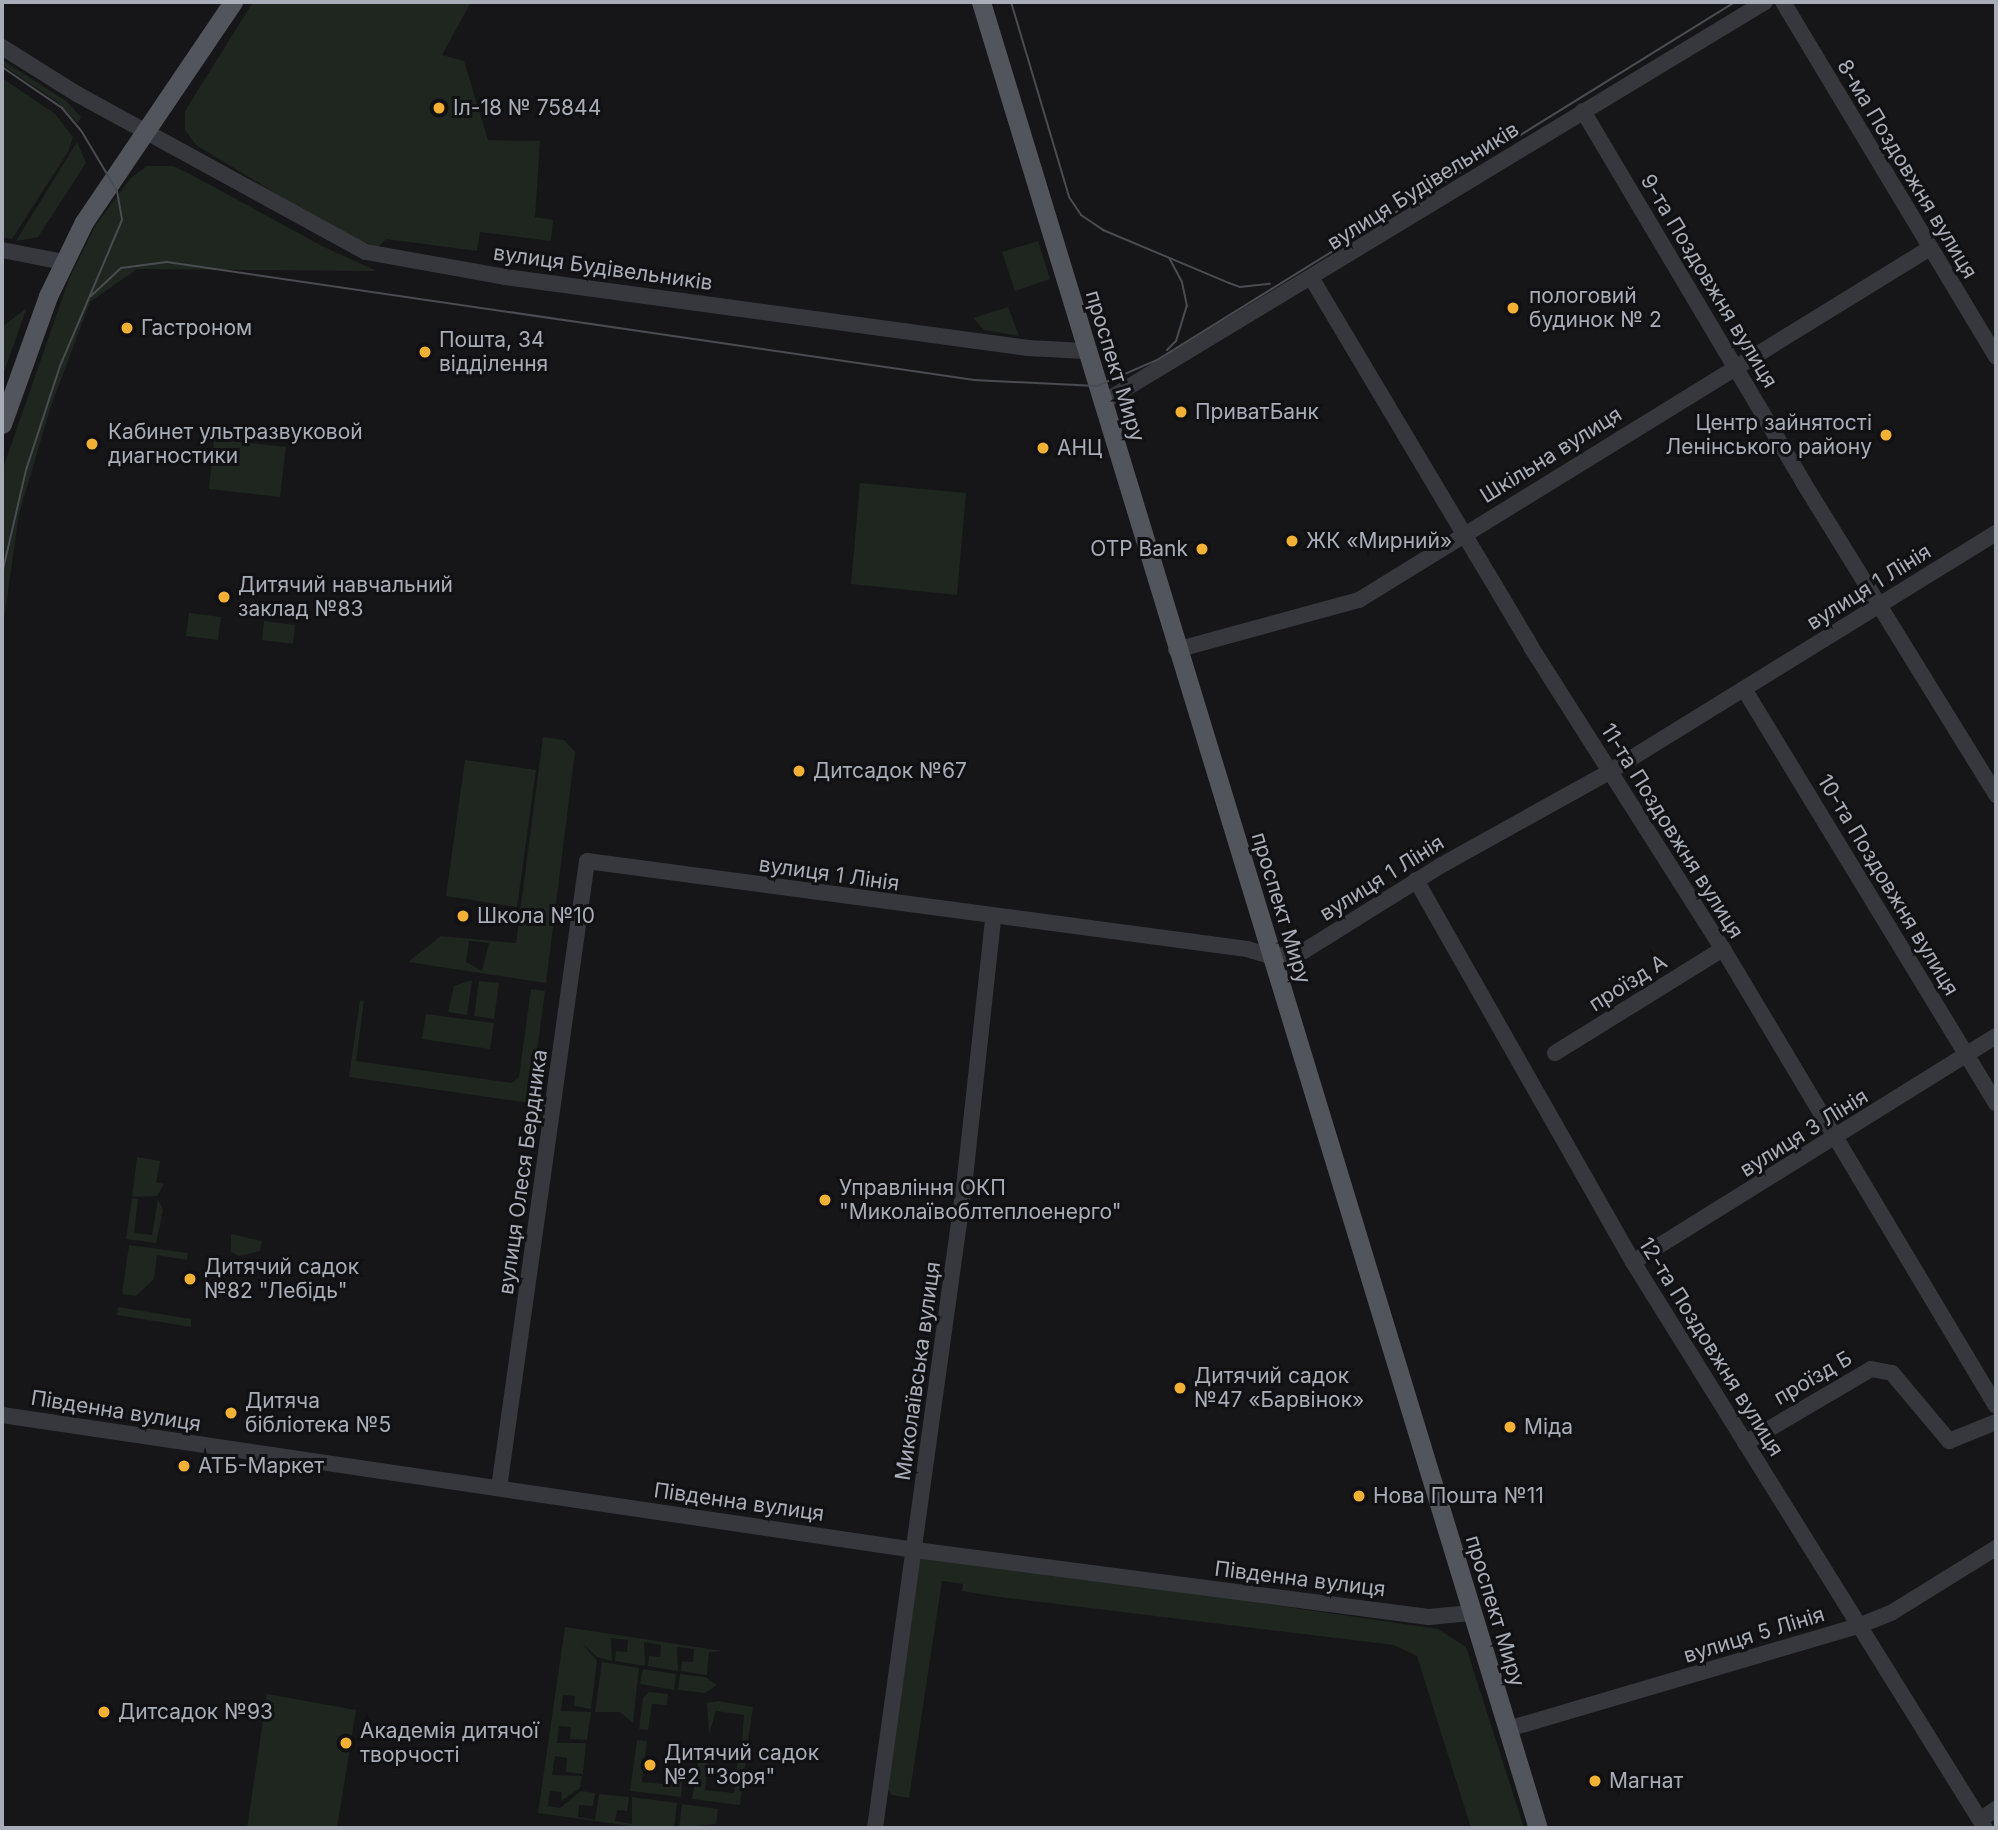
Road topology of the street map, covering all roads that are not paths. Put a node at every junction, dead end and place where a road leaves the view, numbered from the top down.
1 (233, 2) edge
2 (981, 2) edge
3 (1765, 2) edge
4 (1783, 2) edge
5 (2, 47) edge
6 (1583, 111) junction
7 (144, 131) junction
8 (1930, 248) junction
9 (2, 250) edge
10 (63, 262) junction
11 (1312, 279) junction
12 (1085, 351) junction
13 (1996, 357) edge
14 (1734, 366) junction
15 (1102, 403) junction
16 (2, 424) edge
17 (1996, 533) edge
18 (1464, 534) junction
19 (1881, 606) junction
20 (1176, 650) junction
21 (1744, 689) junction
22 (1609, 772) junction
23 (1996, 795) edge
24 (587, 862) joint
25 (1416, 880) junction
26 (993, 918) junction
27 (1723, 949) junction
28 (1273, 957) junction
29 (1996, 1036) edge
30 (1555, 1053) dead end
31 (1966, 1055) junction
32 (1996, 1103) edge
33 (1836, 1139) junction
34 (1633, 1262) junction
35 (1996, 1406) edge
36 (2, 1415) edge
37 (1996, 1423) edge
38 (1745, 1443) junction
39 (499, 1488) junction
40 (1996, 1548) edge
41 (915, 1550) junction
42 (1471, 1613) junction
43 (1861, 1625) junction
44 (1508, 1729) junction
45 (1996, 1809) edge
46 (1982, 1824) edge
47 (875, 1828) edge
48 (1538, 1828) edge

1 - 7 main road
2 - 12 main road, проспект Миру
3 - 6 street, вулиця Будівельників
4 - 8 street, 8-ма Поздовжня вулиця
5 - 7 street, вулиця Будівельників
6 - 11 street, вулиця Будівельників
6 - 14 street, 9-та Поздовжня вулиця
7 - 10 main road
7 - 12 street, вулиця Будівельників
8 - 13 street, 8-ма Поздовжня вулиця
8 - 14 street, Шкільна вулиця
9 - 10 street
10 - 16 main road
11 - 15 street, вулиця Будівельників
11 - 18 street, 11-та Поздовжня вулиця
12 - 15 main road, проспект Миру
14 - 18 street, Шкільна вулиця
14 - 19 street, 9-та Поздовжня вулиця
15 - 20 main road, проспект Миру
17 - 19 street, вулиця 1 Лінія
18 - 20 street, Шкільна вулиця
18 - 22 street, 11-та Поздовжня вулиця
19 - 21 street, вулиця 1 Лінія
19 - 23 street, 9-та Поздовжня вулиця
20 - 28 main road, проспект Миру
21 - 22 street, вулиця 1 Лінія
21 - 31 street, 10-та Поздовжня вулиця
22 - 25 street, вулиця 1 Лінія
22 - 27 street, 11-та Поздовжня вулиця
24 - 26 street, вулиця 1 Лінія
24 - 39 street, вулиця Олеся Бердника
25 - 28 street, вулиця 1 Лінія
25 - 34 street, 12-та Поздовжня вулиця
26 - 28 street, вулиця 1 Лінія
26 - 41 street, Миколаївська вулиця
27 - 30 street, проїзд А
27 - 33 street, 11-та Поздовжня вулиця
28 - 42 main road, проспект Миру
29 - 31 street, вулиця 3 Лінія
31 - 32 street, 10-та Поздовжня вулиця
31 - 33 street, вулиця 3 Лінія
33 - 34 street, вулиця 3 Лінія
33 - 35 street, 11-та Поздовжня вулиця
34 - 38 street, 12-та Поздовжня вулиця
36 - 39 street, Південна вулиця
37 - 38 street, проїзд Б
38 - 43 street, 12-та Поздовжня вулиця
39 - 41 street, Південна вулиця
40 - 43 street, вулиця 5 Лінія
41 - 42 street, Південна вулиця
41 - 47 street, Миколаївська вулиця
42 - 44 main road, проспект Миру
43 - 44 street, вулиця 5 Лінія
43 - 46 street, 12-та Поздовжня вулиця
44 - 48 main road, проспект Миру
45 - 46 street

